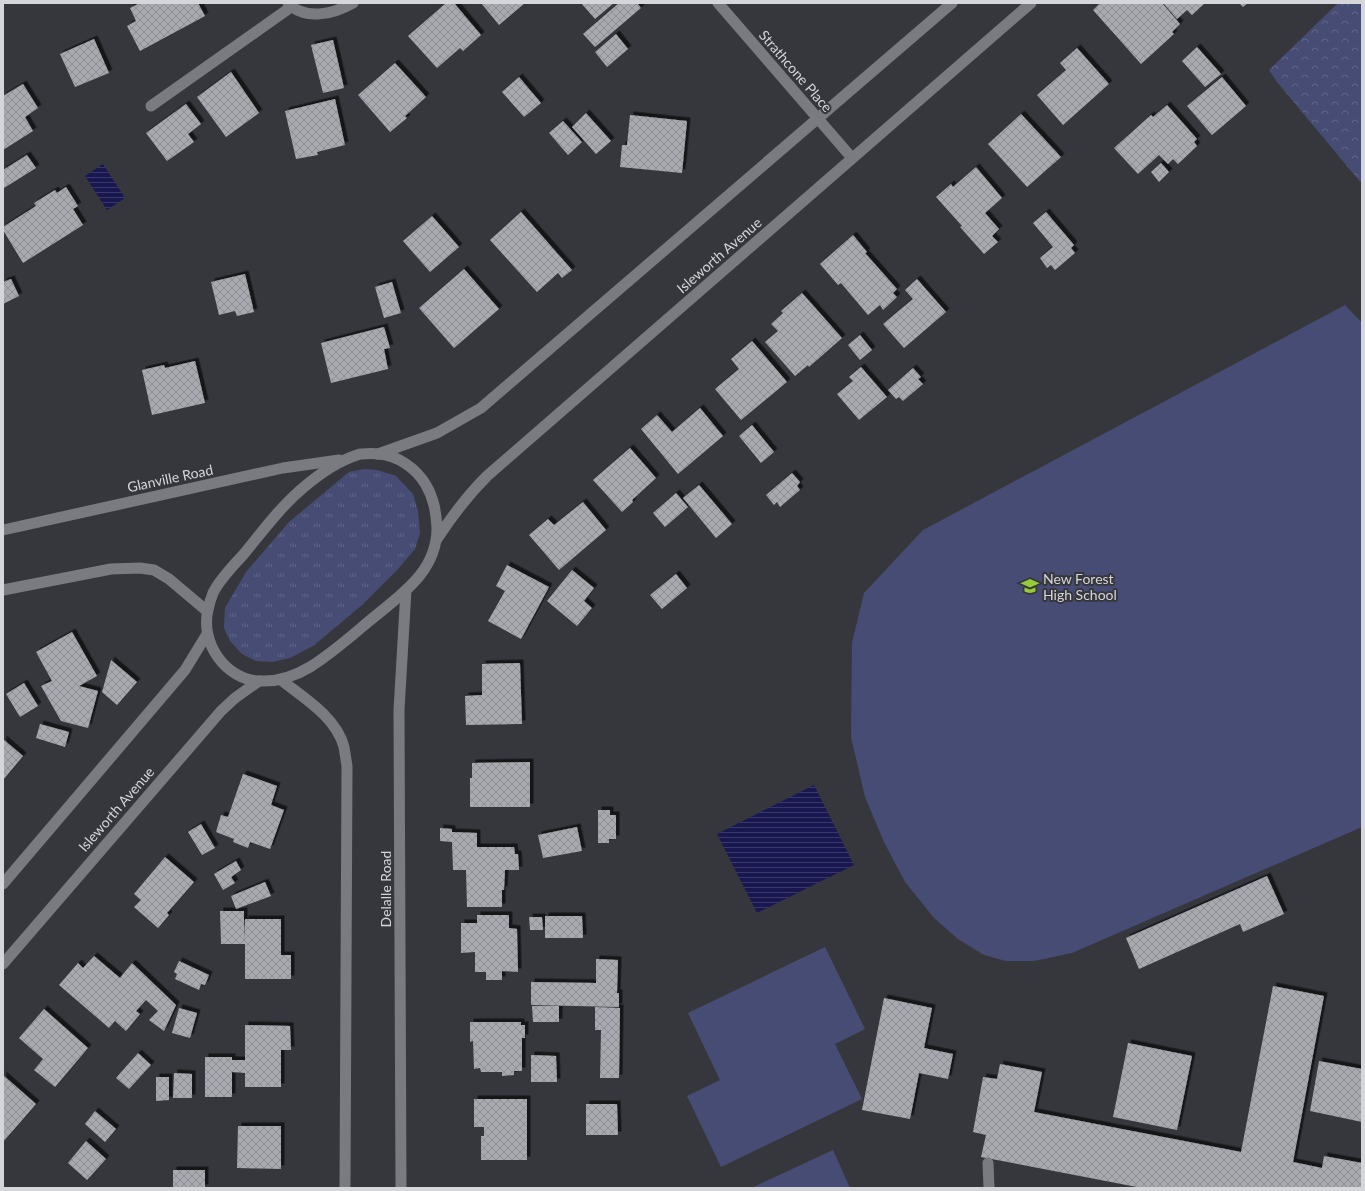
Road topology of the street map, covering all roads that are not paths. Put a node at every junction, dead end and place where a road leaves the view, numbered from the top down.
1 (353, 3) edge
2 (718, 3) edge
3 (952, 3) edge
4 (1031, 3) edge
5 (290, 5) edge
6 (151, 106) dead end
7 (817, 118) junction
8 (852, 158) junction
9 (378, 454) junction
10 (344, 459) junction
11 (3, 530) edge
12 (437, 539) junction
13 (3, 590) edge
14 (406, 590) junction
15 (207, 611) junction
16 (207, 634) junction
17 (281, 680) junction
18 (259, 681) junction
19 (3, 884) edge
20 (3, 964) edge
21 (988, 1163) dead end
22 (345, 1188) edge
23 (401, 1188) edge
24 (989, 1188) edge

1 - 5 street
2 - 7 street, Strathcone Place
3 - 7 street
4 - 8 street, Isleworth Avenue
5 - 6 street
7 - 8 street, Strathcone Place
7 - 9 street
8 - 12 street, Isleworth Avenue
9 - 10 street
9 - 12 street
10 - 11 street, Glanville Road
10 - 15 street
12 - 14 street
13 - 15 street
14 - 17 street
14 - 23 street, Delalle Road
15 - 16 street
16 - 18 street
16 - 19 street
17 - 18 street
17 - 22 street
18 - 20 street, Isleworth Avenue
21 - 24 street

